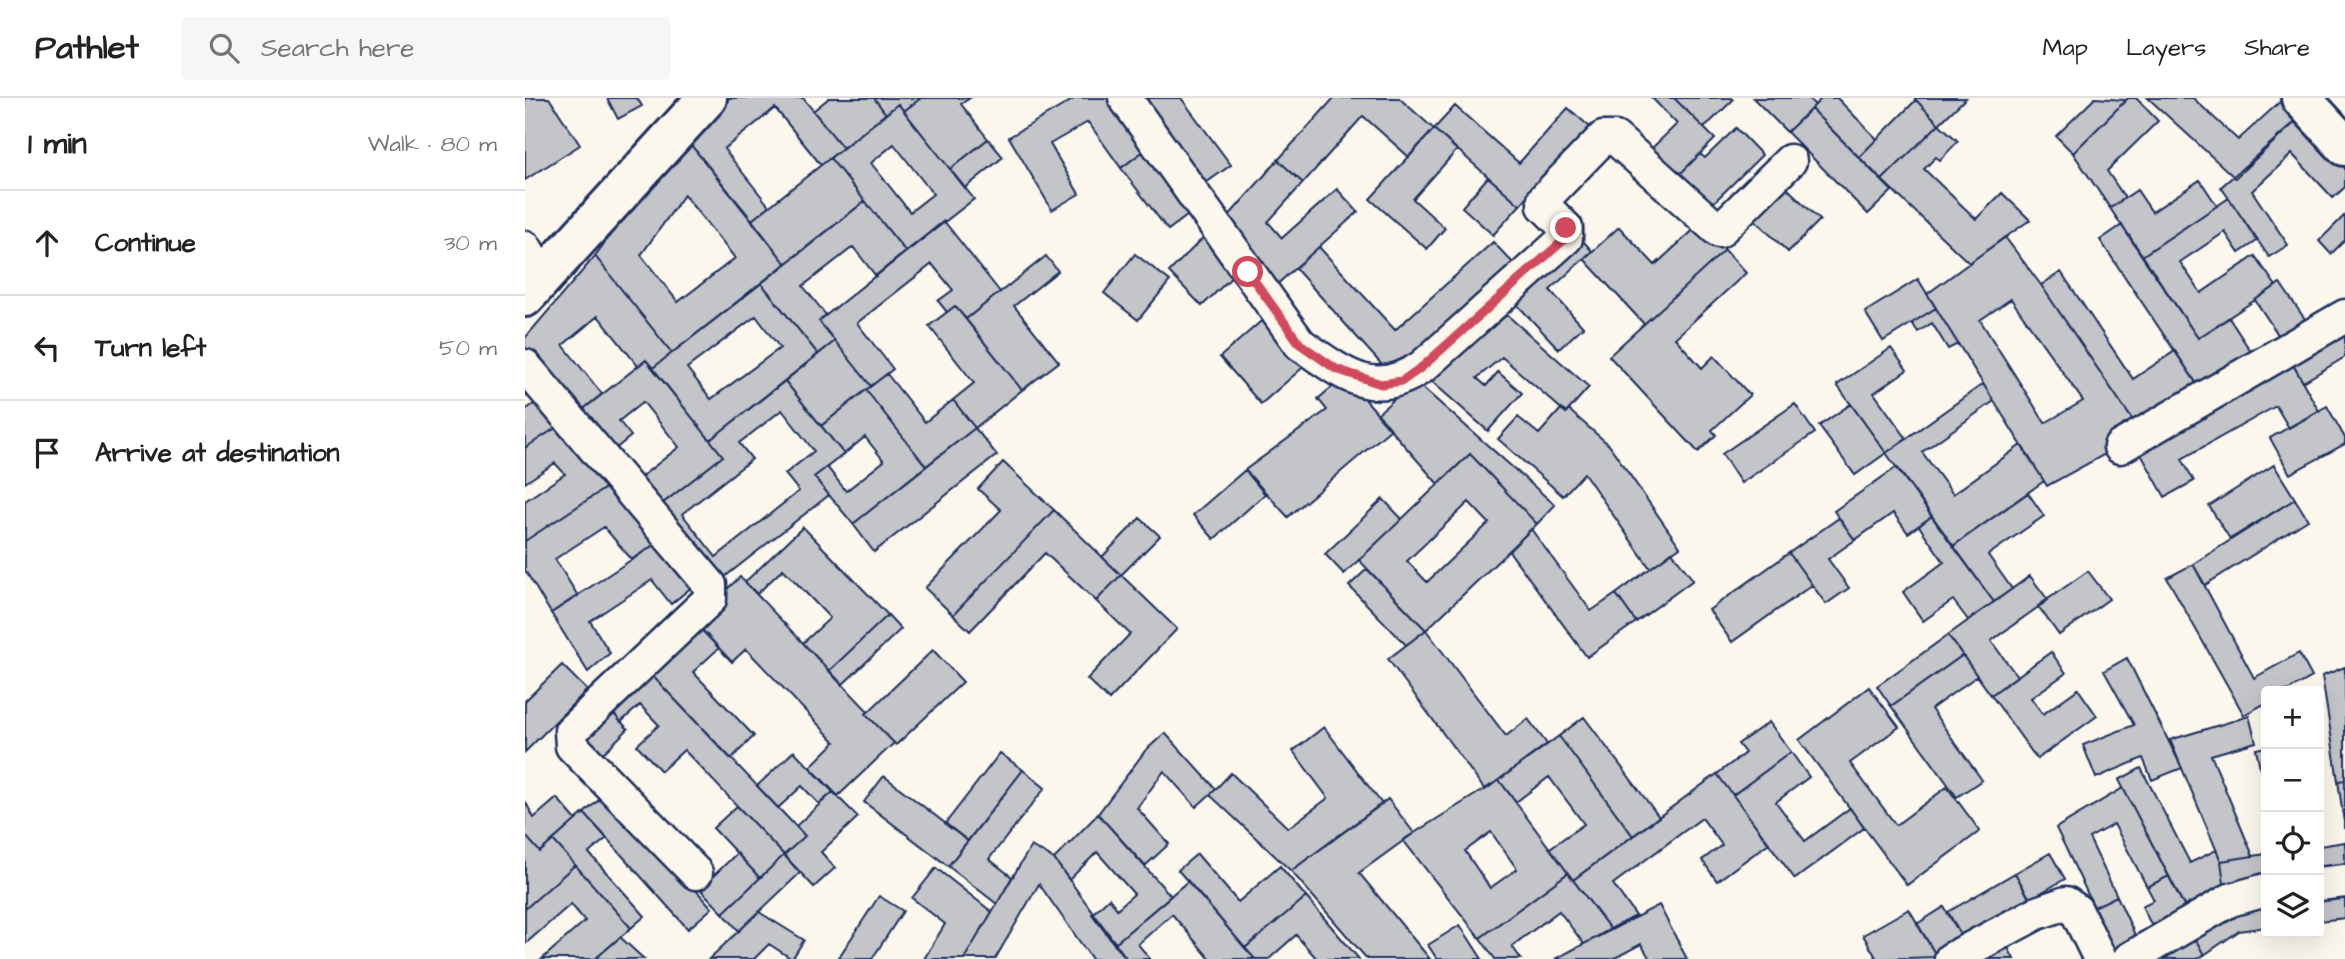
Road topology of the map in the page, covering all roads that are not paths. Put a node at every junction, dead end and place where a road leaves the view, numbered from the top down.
1 (707, 98) edge
2 (1125, 98) edge
3 (2301, 98) edge
4 (2345, 146) edge
5 (1790, 161) dead end
6 (531, 274) edge
7 (2345, 316) edge
8 (525, 366) edge
9 (2120, 447) dead end
10 (696, 873) dead end
11 (2345, 881) edge
12 (2324, 883) edge
13 (2261, 891) edge
14 (1951, 959) edge
15 (2100, 959) edge
16 (2129, 959) edge

1 - 6 street
2 - 5 street
3 - 4 street
7 - 9 street
8 - 10 street
11 - 12 street
13 - 16 street
14 - 15 street

